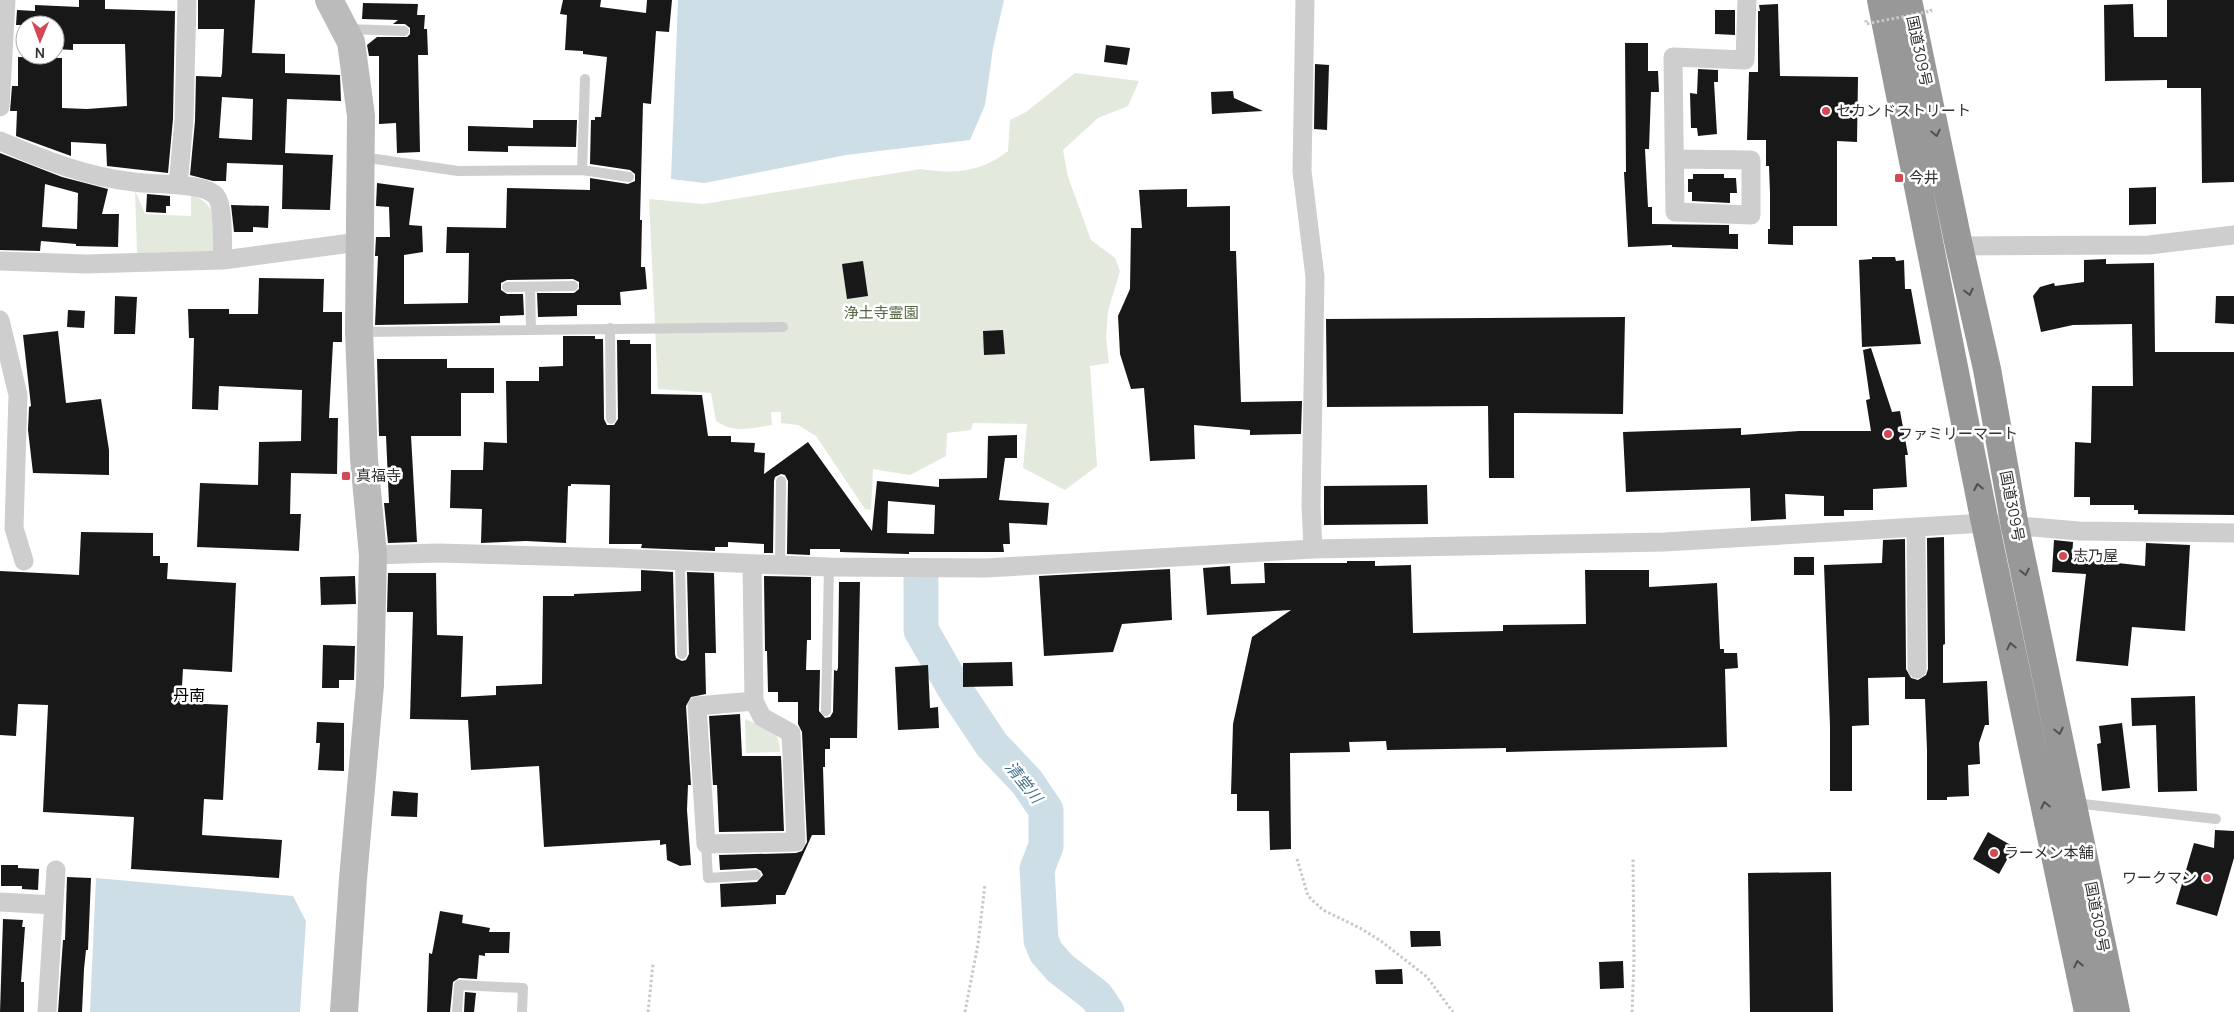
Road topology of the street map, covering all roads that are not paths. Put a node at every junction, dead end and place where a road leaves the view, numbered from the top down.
1 (6, 0) edge
2 (187, 0) edge
3 (329, 0) edge
4 (1305, 0) edge
5 (1748, 0) edge
6 (1919, 4) edge
7 (1874, 10) edge
8 (344, 29) junction
9 (404, 31) dead end
10 (585, 79) dead end
11 (1, 85) edge
12 (0, 107) edge
13 (0, 141) edge
14 (360, 156) junction
15 (1674, 159) junction
16 (582, 170) junction
17 (629, 177) dead end
18 (178, 185) junction
19 (2234, 234) edge
20 (359, 242) junction
21 (1959, 246) junction
22 (223, 260) junction
23 (0, 261) edge
24 (573, 286) dead end
25 (508, 287) dead end
26 (530, 287) junction
27 (0, 320) edge
28 (783, 327) dead end
29 (610, 328) junction
30 (531, 329) junction
31 (359, 332) junction
32 (611, 419) dead end
33 (781, 481) dead end
34 (1985, 524) junction
35 (1916, 527) junction
36 (2015, 527) junction
37 (2234, 533) edge
38 (1313, 549) junction
39 (373, 555) junction
40 (24, 561) dead end
41 (680, 561) junction
42 (752, 565) junction
43 (780, 566) junction
44 (829, 567) junction
45 (682, 654) dead end
46 (1917, 669) dead end
47 (754, 701) junction
48 (826, 711) dead end
49 (2074, 803) junction
50 (2216, 818) dead end
51 (706, 844) junction
52 (56, 870) dead end
53 (756, 875) dead end
54 (0, 902) edge
55 (54, 905) junction
56 (47, 1012) edge
57 (344, 1012) edge
58 (457, 1012) edge
59 (522, 1012) edge
60 (2088, 1012) edge
61 (2116, 1012) edge

1 - 11 street
2 - 18 street
3 - 8 street
4 - 38 street
5 - 15 street
6 -> 21 highway, 国道309号
34 -> 7 highway, 国道309号
8 - 9 lane
8 - 14 street
10 - 16 lane
11 - 12 street
13 - 18 street
14 - 16 lane
14 - 20 street
15 - 15 street
16 - 17 lane
18 - 22 street
19 - 21 street
20 - 22 street
20 - 31 street
21 -> 36 highway, 国道309号
22 - 23 street
24 - 26 lane
25 - 26 lane
26 - 30 lane
27 - 40 street
28 - 29 lane
29 - 30 lane
29 - 32 lane
30 - 31 lane
31 - 39 street
33 - 43 lane
34 - 35 street
34 - 36 street
60 -> 34 highway, 国道309号
35 - 38 street
35 - 46 street
36 - 37 street
36 -> 49 highway, 国道309号
38 - 44 street
39 - 41 street
39 - 57 street
41 - 42 street
41 - 45 lane
42 - 43 street
42 - 47 street
43 - 44 street
44 - 48 lane
47 - 51 street
47 - 51 street
49 - 50 lane
49 - 61 highway, 国道309号
51 - 53 lane
52 - 55 street
54 - 55 street
55 - 56 street
58 - 59 lane

